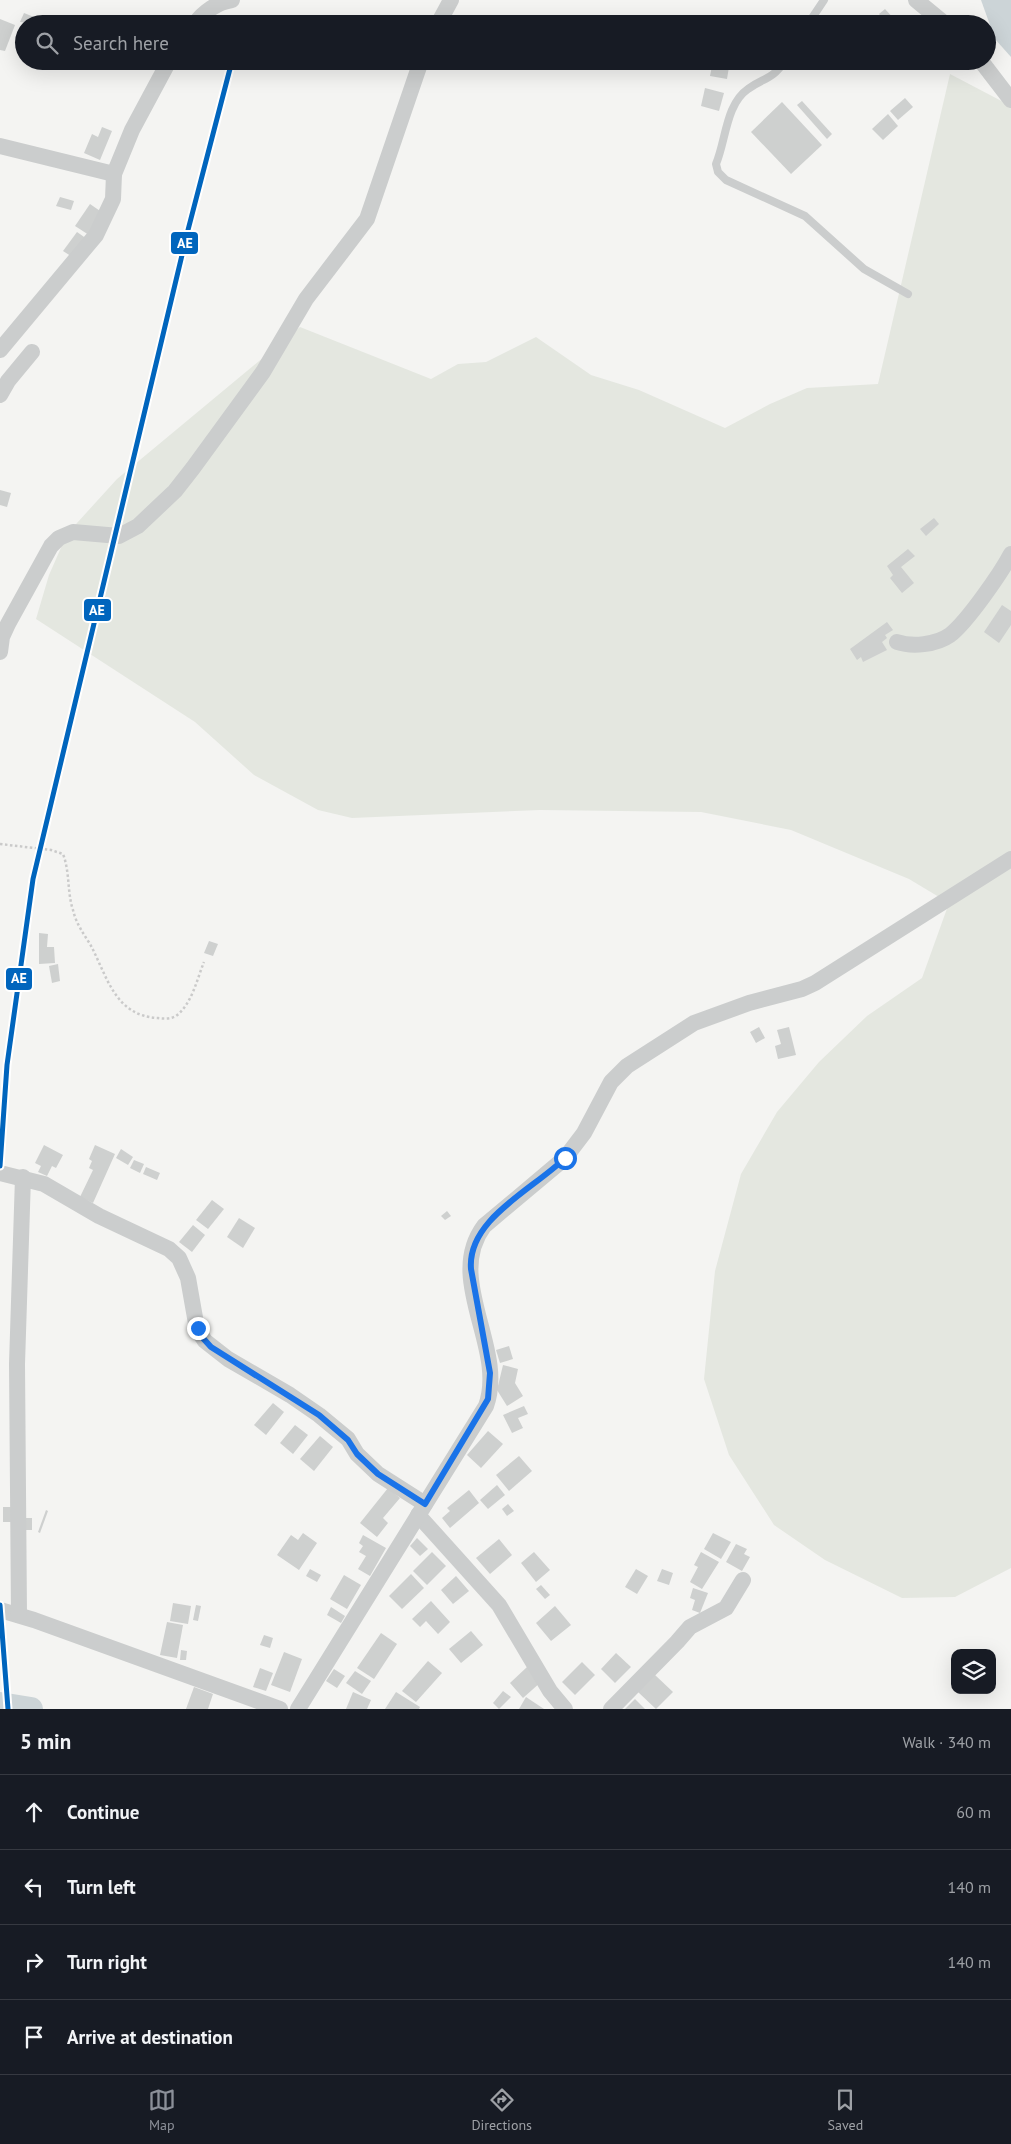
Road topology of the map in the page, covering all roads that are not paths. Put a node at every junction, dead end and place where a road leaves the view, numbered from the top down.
1 (232, 0) edge
2 (450, 0) edge
3 (824, 0) edge
4 (916, 0) edge
5 (203, 15) edge
6 (442, 15) edge
7 (814, 15) edge
8 (934, 15) edge
9 (163, 70) edge
10 (418, 70) edge
11 (776, 70) edge
12 (988, 70) edge
13 (1011, 100) edge
14 (0, 146) edge
15 (114, 174) junction
16 (908, 294) dead end
17 (0, 350) edge
18 (32, 352) dead end
19 (0, 395) edge
20 (1011, 554) edge
21 (897, 642) dead end
22 (0, 652) edge
23 (1011, 859) edge
24 (0, 1173) edge
25 (23, 1176) junction
26 (422, 1510) junction
27 (743, 1580) dead end
28 (0, 1610) edge
29 (19, 1615) junction
30 (280, 1709) edge
31 (298, 1709) edge
32 (565, 1709) edge
33 (611, 1709) edge

1 - 5 street
2 - 6 street
3 - 7 lane
4 - 8 street
9 - 15 street
10 - 22 street
11 - 16 lane
12 - 13 street
14 - 15 street
15 - 17 street
18 - 19 street
20 - 21 street
23 - 26 street
24 - 25 street
25 - 26 street
25 - 29 street
26 - 31 street
26 - 32 street
27 - 33 street
28 - 29 street
29 - 30 street

